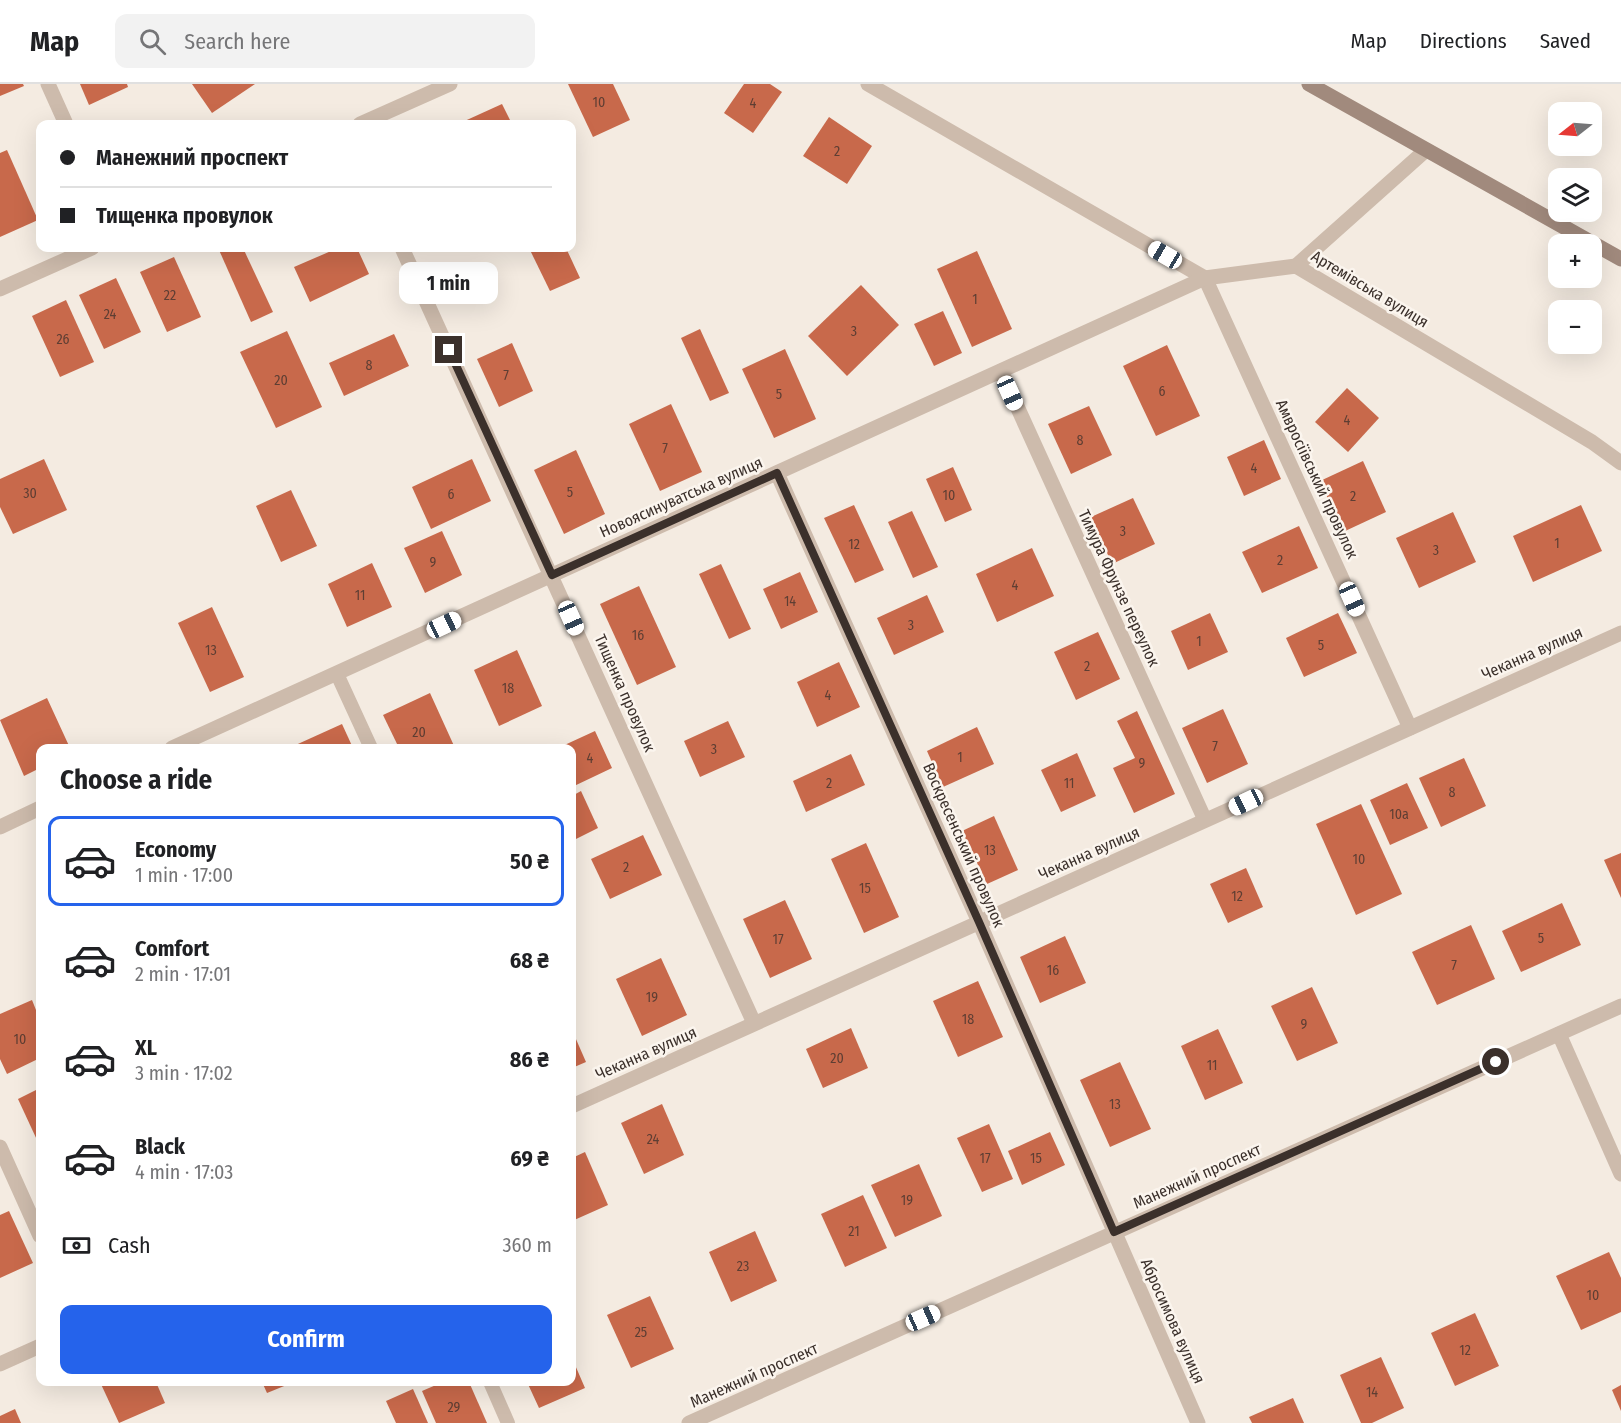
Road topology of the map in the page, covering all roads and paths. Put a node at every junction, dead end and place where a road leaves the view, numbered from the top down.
1 (48, 84) edge
2 (450, 84) edge
3 (868, 84) edge
4 (1309, 84) edge
5 (64, 120) edge
6 (369, 120) edge
7 (1426, 150) junction
8 (83, 252) edge
9 (404, 252) edge
10 (1621, 259) edge
11 (1296, 266) junction
12 (1205, 278) junction
13 (0, 290) edge
14 (1001, 371) junction
15 (1621, 463) edge
16 (777, 473) junction
17 (552, 575) junction
18 (1621, 633) edge
19 (337, 674) junction
20 (1410, 728) junction
21 (181, 744) edge
22 (369, 744) edge
23 (36, 810) edge
24 (1205, 820) junction
25 (0, 827) edge
26 (979, 922) junction
27 (1621, 1006) edge
28 (754, 1023) junction
29 (1559, 1034) junction
30 (576, 1104) edge
31 (0, 1147) edge
32 (1621, 1174) edge
33 (36, 1227) edge
34 (1114, 1232) junction
35 (36, 1348) edge
36 (0, 1364) edge
37 (492, 1386) edge
38 (508, 1423) edge
39 (690, 1423) edge
40 (1198, 1423) edge

1 - 5 street
2 - 6 street
3 - 12 street
4 - 7 main road
7 - 10 main road
7 - 11 street
8 - 13 street
9 - 17 street, Тищенка провулок
11 - 12 street, Артемівська вулиця
11 - 15 street, Артемівська вулиця
12 - 14 street, Новоясинуватська вулиця
12 - 20 street, Амвросіївський провулок
14 - 16 street, Новоясинуватська вулиця
14 - 24 street, Тимура Фрунзе переулок
16 - 17 street, Новоясинуватська вулиця
16 - 26 street, Воскресенський провулок
17 - 19 street, Новоясинуватська вулиця
17 - 28 street, Тищенка провулок
18 - 20 street, Чеканна вулиця
19 - 21 street, Новоясинуватська вулиця
19 - 22 lane
20 - 24 street, Чеканна вулиця
23 - 25 street
24 - 26 street, Чеканна вулиця
26 - 28 street, Чеканна вулиця
26 - 34 street, Воскресенський провулок
27 - 29 street, Манежний проспект
28 - 30 street, Чеканна вулиця
29 - 32 street
29 - 34 street, Манежний проспект
31 - 33 street
34 - 39 street, Манежний проспект
34 - 40 street, Абросимова вулиця
35 - 36 street
37 - 38 lane

